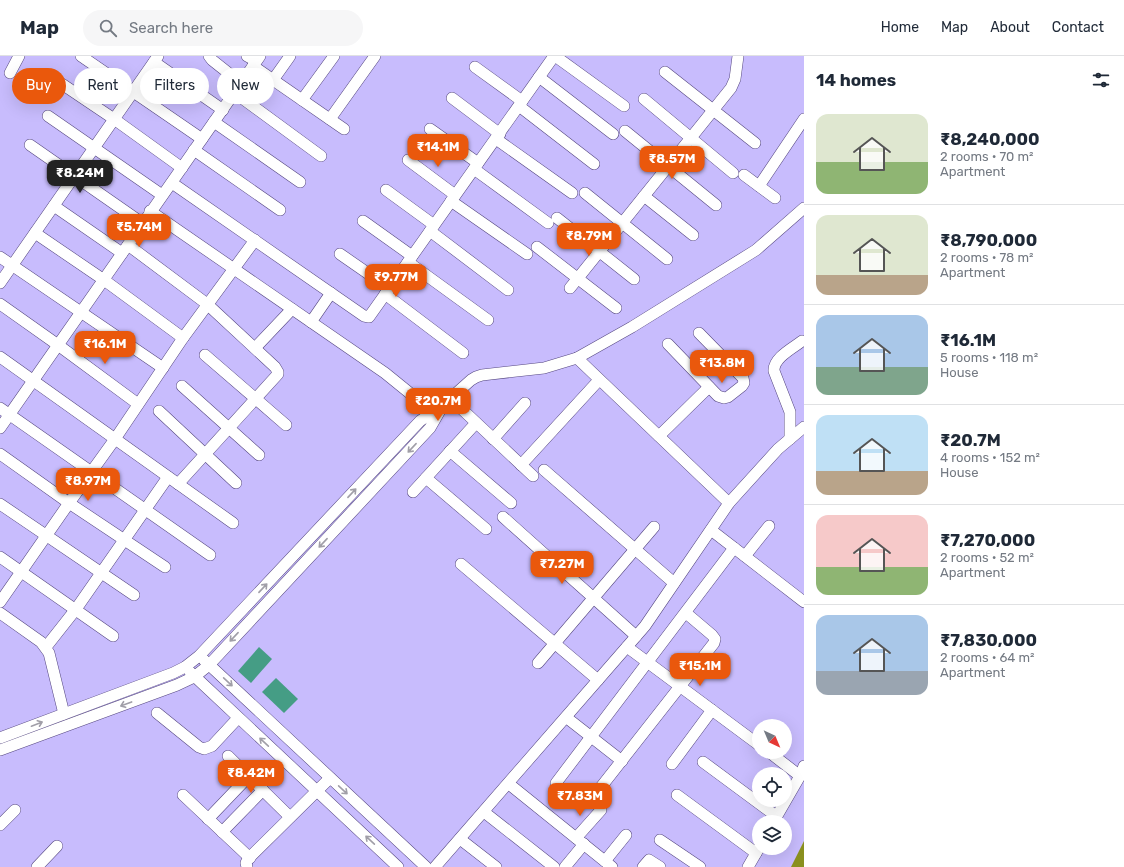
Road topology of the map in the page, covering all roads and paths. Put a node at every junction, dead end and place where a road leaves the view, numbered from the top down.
1 (20, 56) edge
2 (82, 56) edge
3 (209, 56) edge
4 (290, 56) edge
5 (334, 56) edge
6 (375, 56) edge
7 (554, 56) edge
8 (738, 56) edge
9 (156, 59) edge
10 (254, 60) edge
11 (475, 67) dead end
12 (222, 68) edge
13 (262, 68) edge
14 (10, 72) dead end
15 (665, 72) dead end
16 (539, 77) junction
17 (274, 79) edge
18 (274, 81) edge
19 (66, 87) edge
20 (134, 92) junction
21 (452, 98) dead end
22 (644, 99) dead end
23 (302, 100) junction
24 (227, 104) edge
25 (250, 104) edge
26 (521, 104) junction
27 (624, 106) dead end
28 (223, 110) junction
29 (713, 110) junction
30 (48, 116) dead end
31 (114, 119) junction
32 (330, 120) junction
33 (804, 120) edge
34 (214, 122) junction
35 (344, 129) dead end
36 (430, 129) dead end
37 (625, 131) dead end
38 (613, 134) dead end
39 (498, 136) junction
40 (691, 138) junction
41 (202, 139) junction
42 (755, 144) dead end
43 (30, 145) dead end
44 (95, 148) junction
45 (194, 150) junction
46 (321, 156) dead end
47 (408, 160) dead end
48 (594, 164) dead end
49 (476, 166) junction
50 (667, 167) junction
51 (182, 168) junction
52 (733, 173) dead end
53 (744, 175) dead end
54 (75, 176) junction
55 (300, 182) dead end
56 (172, 183) junction
57 (759, 186) junction
58 (386, 190) dead end
59 (572, 193) dead end
60 (585, 193) dead end
61 (162, 195) junction
62 (644, 196) junction
63 (453, 198) junction
64 (775, 198) dead end
65 (716, 205) dead end
66 (54, 206) junction
67 (804, 208) edge
68 (280, 210) dead end
69 (150, 212) junction
70 (363, 221) dead end
71 (142, 223) junction
72 (622, 223) junction
73 (432, 228) junction
74 (35, 233) junction
75 (693, 235) dead end
76 (255, 240) junction
77 (537, 247) dead end
78 (125, 249) junction
79 (600, 251) junction
80 (340, 254) dead end
81 (527, 254) dead end
82 (0, 257) edge
83 (410, 259) junction
84 (667, 259) dead end
85 (12, 265) junction
86 (233, 269) junction
87 (634, 278) dead end
88 (577, 279) junction
89 (104, 280) junction
90 (0, 283) edge
91 (570, 288) dead end
92 (508, 290) dead end
93 (387, 291) junction
94 (331, 293) junction
95 (0, 304) edge
96 (207, 304) junction
97 (616, 308) dead end
98 (292, 309) junction
99 (81, 313) junction
100 (488, 320) dead end
101 (311, 322) junction
102 (699, 333) dead end
103 (183, 338) junction
104 (802, 341) dead end
105 (668, 344) dead end
106 (58, 345) junction
107 (255, 348) junction
108 (463, 353) dead end
109 (205, 355) dead end
110 (0, 357) edge
111 (576, 358) junction
112 (163, 368) junction
113 (598, 379) junction
114 (33, 381) junction
115 (182, 386) dead end
116 (709, 387) junction
117 (255, 398) junction
118 (446, 402) junction
119 (525, 403) dead end
120 (138, 404) junction
121 (5, 411) edge
122 (158, 411) dead end
123 (476, 423) junction
124 (286, 425) dead end
125 (228, 427) junction
126 (804, 427) edge
127 (0, 428) edge
128 (659, 436) junction
129 (493, 438) junction
130 (115, 439) junction
131 (790, 439) junction
132 (450, 451) junction
133 (0, 454) edge
134 (205, 454) junction
135 (259, 455) dead end
136 (521, 465) junction
137 (544, 470) dead end
138 (92, 472) junction
139 (532, 476) dead end
140 (168, 477) junction
141 (426, 478) junction
142 (236, 483) dead end
143 (178, 484) junction
144 (413, 492) dead end
145 (69, 503) junction
146 (511, 503) dead end
147 (730, 503) junction
148 (0, 504) edge
149 (146, 510) junction
150 (503, 517) dead end
151 (233, 523) dead end
152 (769, 526) dead end
153 (654, 527) dead end
154 (486, 529) dead end
155 (711, 530) junction
156 (46, 536) junction
157 (124, 540) junction
158 (734, 548) junction
159 (635, 549) junction
160 (210, 555) dead end
161 (745, 556) junction
162 (0, 557) edge
163 (461, 564) dead end
164 (165, 567) dead end
165 (22, 572) junction
166 (101, 573) junction
167 (674, 583) junction
168 (134, 595) dead end
169 (593, 598) junction
170 (0, 602) edge
171 (804, 602) edge
172 (76, 609) junction
173 (0, 613) edge
174 (686, 613) junction
175 (113, 636) dead end
176 (636, 636) junction
177 (554, 643) junction
178 (46, 647) junction
179 (627, 647) junction
180 (198, 656) junction
181 (538, 662) dead end
182 (648, 662) junction
183 (208, 665) junction
184 (185, 667) junction
185 (194, 677) junction
186 (598, 680) junction
187 (680, 687) junction
188 (712, 710) junction
189 (157, 713) dead end
190 (64, 714) junction
191 (238, 718) junction
192 (567, 718) junction
193 (591, 736) junction
194 (0, 738) edge
195 (752, 740) edge
196 (0, 750) edge
197 (228, 756) dead end
198 (781, 759) edge
199 (622, 761) junction
200 (703, 762) dead end
201 (672, 764) dead end
202 (802, 771) edge
203 (249, 776) junction
204 (330, 778) junction
205 (556, 783) dead end
206 (509, 784) junction
207 (263, 790) junction
208 (316, 791) junction
209 (183, 795) dead end
210 (677, 795) dead end
211 (590, 801) dead end
212 (15, 810) dead end
213 (601, 810) dead end
214 (484, 812) junction
215 (770, 815) edge
216 (777, 815) edge
217 (290, 817) junction
218 (208, 819) junction
219 (0, 825) edge
220 (222, 832) junction
221 (626, 835) dead end
222 (460, 839) junction
223 (660, 840) dead end
224 (580, 841) junction
225 (57, 846) dead end
226 (752, 848) edge
227 (755, 855) edge
228 (249, 862) edge
229 (608, 864) edge
230 (37, 867) edge
231 (398, 867) edge
232 (426, 867) edge
233 (436, 867) edge
234 (496, 867) edge
235 (554, 867) edge
236 (564, 867) edge
237 (643, 867) edge
238 (660, 867) edge
239 (700, 867) edge
240 (748, 867) edge

1 - 14 street
2 - 20 street
3 - 12 street
4 - 17 street
5 - 23 street
6 - 32 street
7 - 16 street
7 - 27 street
8 - 29 street
9 - 20 street
9 - 28 street
10 - 13 street
11 - 26 street
15 - 29 street
16 - 26 street
16 - 38 street
18 - 23 street
19 - 31 street
20 - 31 street
20 - 41 street
21 - 39 street
22 - 40 street
23 - 32 street
24 - 28 street
25 - 46 street
26 - 39 street
26 - 48 street
28 - 34 street
29 - 40 street
29 - 42 street
30 - 44 street
31 - 44 street
31 - 51 street
32 - 35 street
33 - 57 street
34 - 41 street
34 - 55 street
36 - 49 street
37 - 50 street
39 - 49 street
39 - 59 street
40 - 50 street
40 - 52 street
41 - 45 street
43 - 54 street
44 - 54 street
44 - 61 street
45 - 51 street
45 - 68 street
47 - 63 street
49 - 63 street
49 - 79 street
50 - 62 street
50 - 65 street
51 - 56 street
53 - 57 street
54 - 66 street
54 - 71 street
56 - 61 street
56 - 76 street
57 - 64 street
58 - 73 street
60 - 72 street
61 - 69 street
62 - 72 street
62 - 75 street
63 - 73 street
63 - 81 street
66 - 74 street
66 - 78 street
67 - 111 street
69 - 71 street
69 - 86 street
70 - 83 street
71 - 78 street
72 - 79 street
72 - 84 street
73 - 83 street
73 - 92 street
74 - 85 street
74 - 89 street
76 - 86 street
76 - 94 street
77 - 88 street
78 - 89 street
78 - 96 street
79 - 87 street
79 - 88 street
80 - 93 street
82 - 85 street
83 - 93 street
83 - 100 street
85 - 90 street
85 - 99 street
86 - 96 street
86 - 98 street
88 - 91 street
88 - 97 street
89 - 99 street
89 - 103 street
93 - 94 street
93 - 108 street
94 - 101 street
95 - 106 street
96 - 103 street
96 - 107 street
98 - 101 street
98 - 107 street
99 - 106 street
99 - 112 street
101 - 118 street
102 - 116 street
103 - 112 street
104 - 131 street
105 - 116 street
106 - 114 street
106 - 120 street
107 - 117 street
109 - 117 street
110 - 114 street
111 - 113 street
111 - 118 street
112 - 120 street
113 - 128 street
113 - 136 street
114 - 121 street
114 - 130 street
115 - 125 street
116 - 128 street
117 - 124 street
117 - 125 street
118 - 123 street
180 -> 118 street
118 -> 183 street
119 - 129 street
120 - 130 street
121 - 127 street
121 - 138 street
122 - 134 street
123 - 129 street
123 - 132 street
125 - 134 street
125 - 135 street
126 - 131 street
128 - 147 street
129 - 136 street
130 - 138 street
130 - 140 street
131 - 147 street
132 - 141 street
132 - 146 street
133 - 145 street
134 - 142 street
134 - 143 street
136 - 139 street
137 - 159 street
138 - 145 street
138 - 149 street
140 - 143 street
140 - 149 street
141 - 144 street
141 - 154 street
143 - 151 street
145 - 156 street
145 - 157 street
147 - 155 street
148 - 156 street
149 - 157 street
149 - 160 street
150 - 169 street
152 - 161 street
153 - 159 street
155 - 158 street
155 - 167 street
156 - 165 street
156 - 166 street
157 - 164 street
157 - 166 street
158 - 161 street
158 - 174 street
159 - 167 street
159 - 169 street
161 - 171 street
162 - 165 street
163 - 177 street
165 - 170 street
165 - 172 street
166 - 168 street
166 - 172 street
167 - 176 street
169 - 176 street
169 - 177 street
172 - 175 street
172 - 178 street
173 - 178 street
174 - 182 street
174 - 187 street
176 - 179 street
177 - 181 street
177 - 186 street
178 - 190 street
179 - 182 street
179 - 186 street
180 - 183 street
180 - 184 street
182 - 187 street
182 - 193 street
183 - 185 street
183 -> 204 street
184 - 185 street
184 - 190 street
185 - 191 street
185 -> 196 street
186 - 192 street
187 - 188 street
187 - 199 street
188 - 195 street
188 - 201 street
189 - 191 street
194 -> 190 street
208 -> 191 street
192 - 193 street
192 - 206 street
193 - 199 street
193 - 205 street
197 - 203 street
198 - 202 street
199 - 211 street
200 - 215 street
202 - 216 street
203 - 207 street
203 - 218 street
204 - 208 street
204 -> 232 street
206 - 214 street
206 - 224 street
207 - 217 street
207 - 220 street
208 - 217 street
231 -> 208 street
209 - 218 street
210 - 226 street
212 - 219 street
213 - 224 street
214 - 222 street
214 - 235 street
217 - 228 street
218 - 220 street
220 - 228 street
221 - 229 street
222 - 233 street
222 - 234 street
223 - 239 street
224 - 229 street
224 - 236 street
225 - 230 street
227 - 240 street
237 - 238 street

